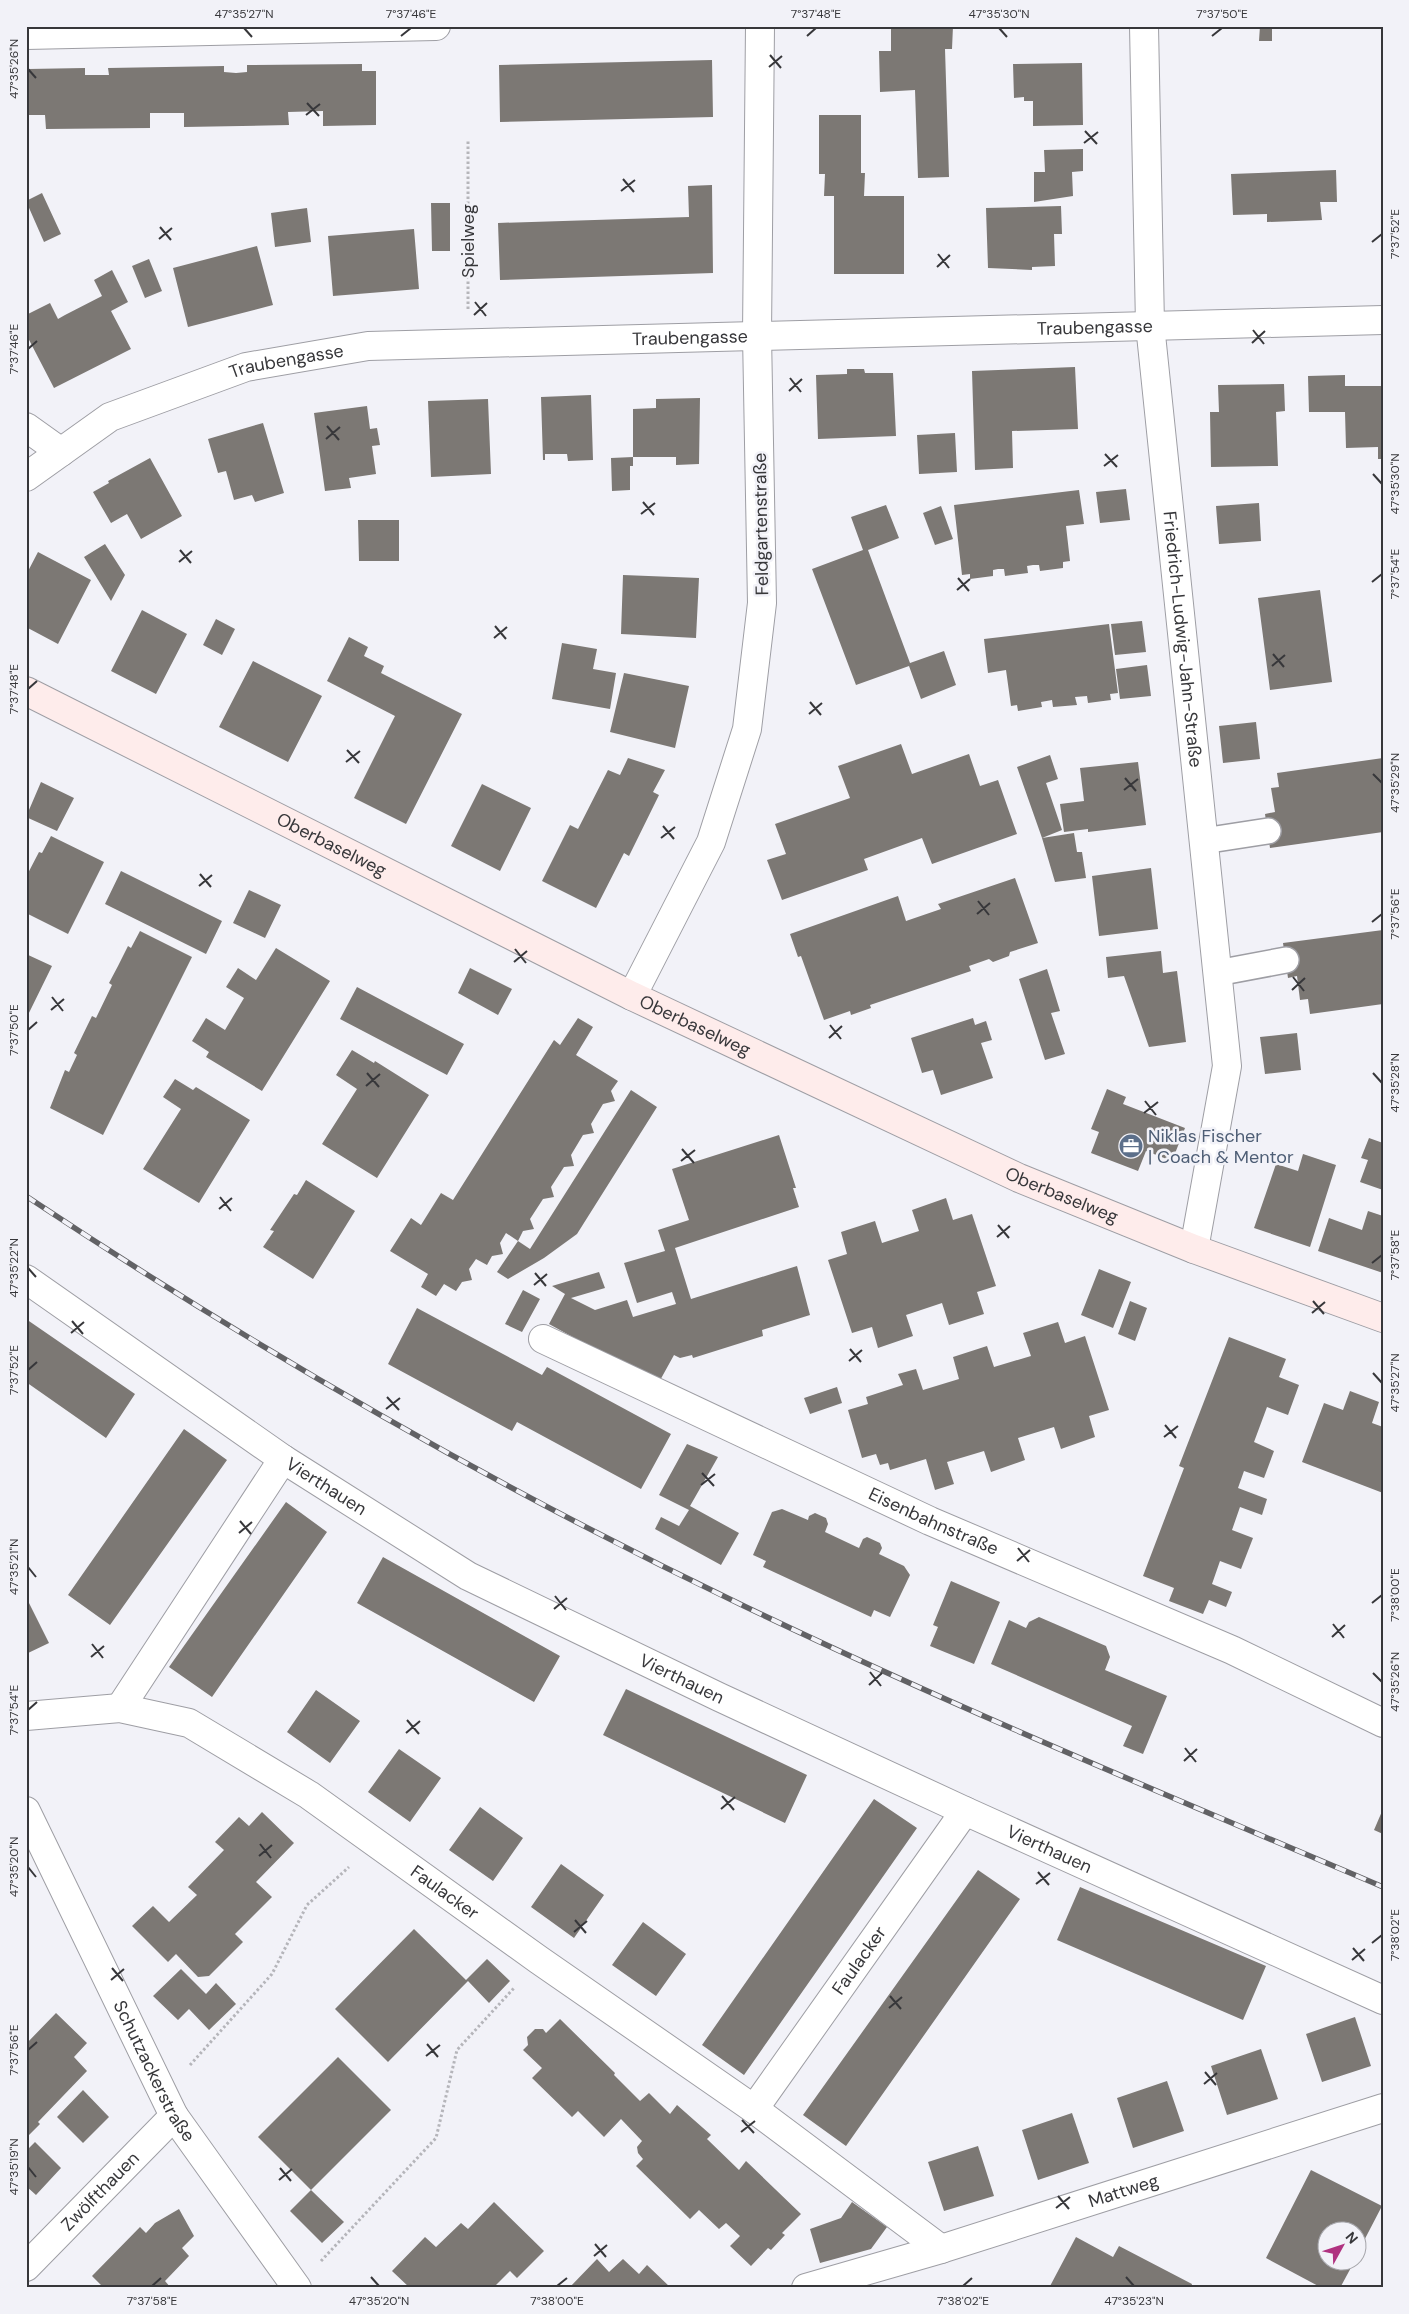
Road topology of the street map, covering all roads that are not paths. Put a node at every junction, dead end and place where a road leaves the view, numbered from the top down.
1 (760, 26) edge
2 (1144, 26) edge
3 (430, 27) edge
4 (26, 34) edge
5 (1383, 320) edge
6 (1150, 325) junction
7 (757, 335) junction
8 (26, 427) edge
9 (61, 452) junction
10 (26, 477) edge
11 (26, 691) edge
12 (1268, 831) dead end
13 (1203, 841) junction
14 (1286, 960) dead end
15 (1217, 973) junction
16 (632, 996) junction
17 (1194, 1250) junction
18 (26, 1279) edge
19 (1383, 1318) edge
20 (543, 1339) dead end
21 (283, 1459) junction
22 (120, 1708) junction
23 (26, 1716) edge
24 (1383, 1723) edge
25 (26, 1811) edge
26 (965, 1811) junction
27 (1383, 2000) edge
28 (169, 2106) junction
29 (1383, 2108) edge
30 (754, 2109) junction
31 (941, 2249) junction
32 (26, 2267) edge
33 (297, 2287) edge
34 (806, 2288) edge

1 - 7 street, Feldgartenstraße
2 - 6 street, Friedrich-Ludwig-Jahn-Straße
3 - 4 street
5 - 6 street, Traubengasse
6 - 7 street, Traubengasse
6 - 13 street, Friedrich-Ludwig-Jahn-Straße
7 - 9 street, Traubengasse
7 - 16 street, Feldgartenstraße
8 - 9 street
9 - 10 street, Traubengasse
11 - 16 street, Oberbaselweg
12 - 13 lane
13 - 15 street, Friedrich-Ludwig-Jahn-Straße
14 - 15 lane
15 - 17 street, Friedrich-Ludwig-Jahn-Straße
16 - 17 street, Oberbaselweg
17 - 19 street, Oberbaselweg
18 - 21 street, Vierthauen
20 - 24 street, Eisenbahnstraße
21 - 22 street
21 - 26 street, Vierthauen
22 - 23 street, Faulacker
22 - 30 street, Faulacker
25 - 28 street, Schutzackerstraße
26 - 27 street, Vierthauen
26 - 30 street, Faulacker
28 - 32 street, Zwölfthauen
28 - 33 street, Schutzackerstraße
29 - 31 street, Mattweg
30 - 31 street, Faulacker
31 - 34 street, Mattweg

